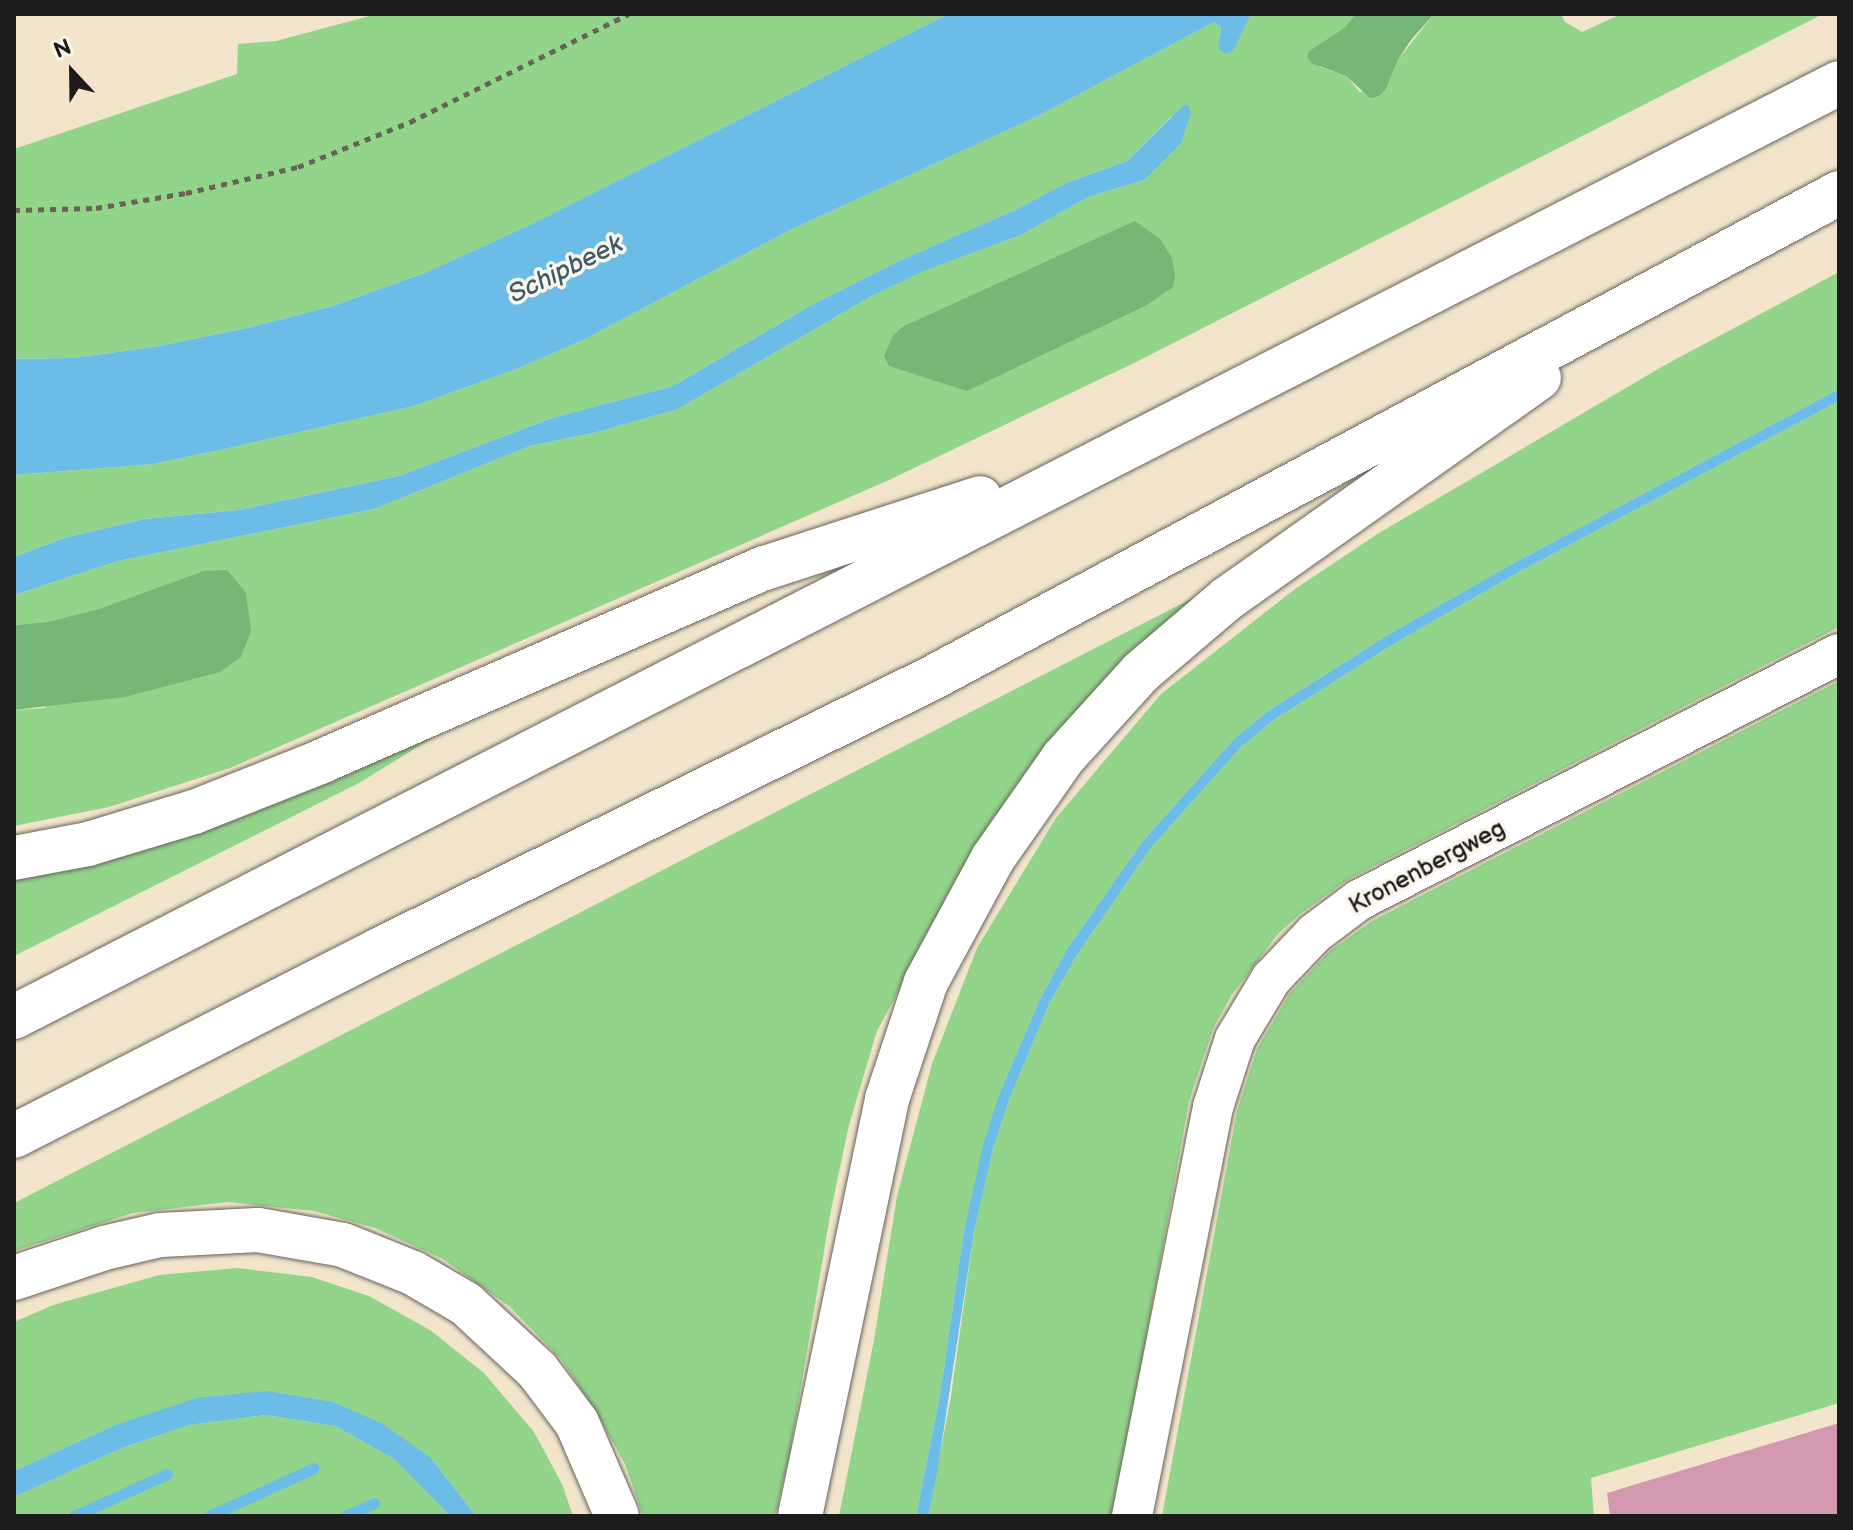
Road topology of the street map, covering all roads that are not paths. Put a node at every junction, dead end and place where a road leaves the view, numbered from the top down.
1 (1839, 83) edge
2 (1839, 193) edge
3 (1698, 266) junction
4 (1106, 458) junction
5 (1839, 654) edge
6 (14, 858) edge
7 (14, 1017) edge
8 (14, 1136) edge
9 (14, 1278) edge
10 (617, 1516) edge
11 (800, 1516) edge
12 (1132, 1516) edge

1 - 4 highway
2 - 3 highway
3 - 8 highway
3 - 11 highway
4 - 6 highway
4 - 7 highway
5 - 12 street, Kronenbergweg
9 - 10 highway

